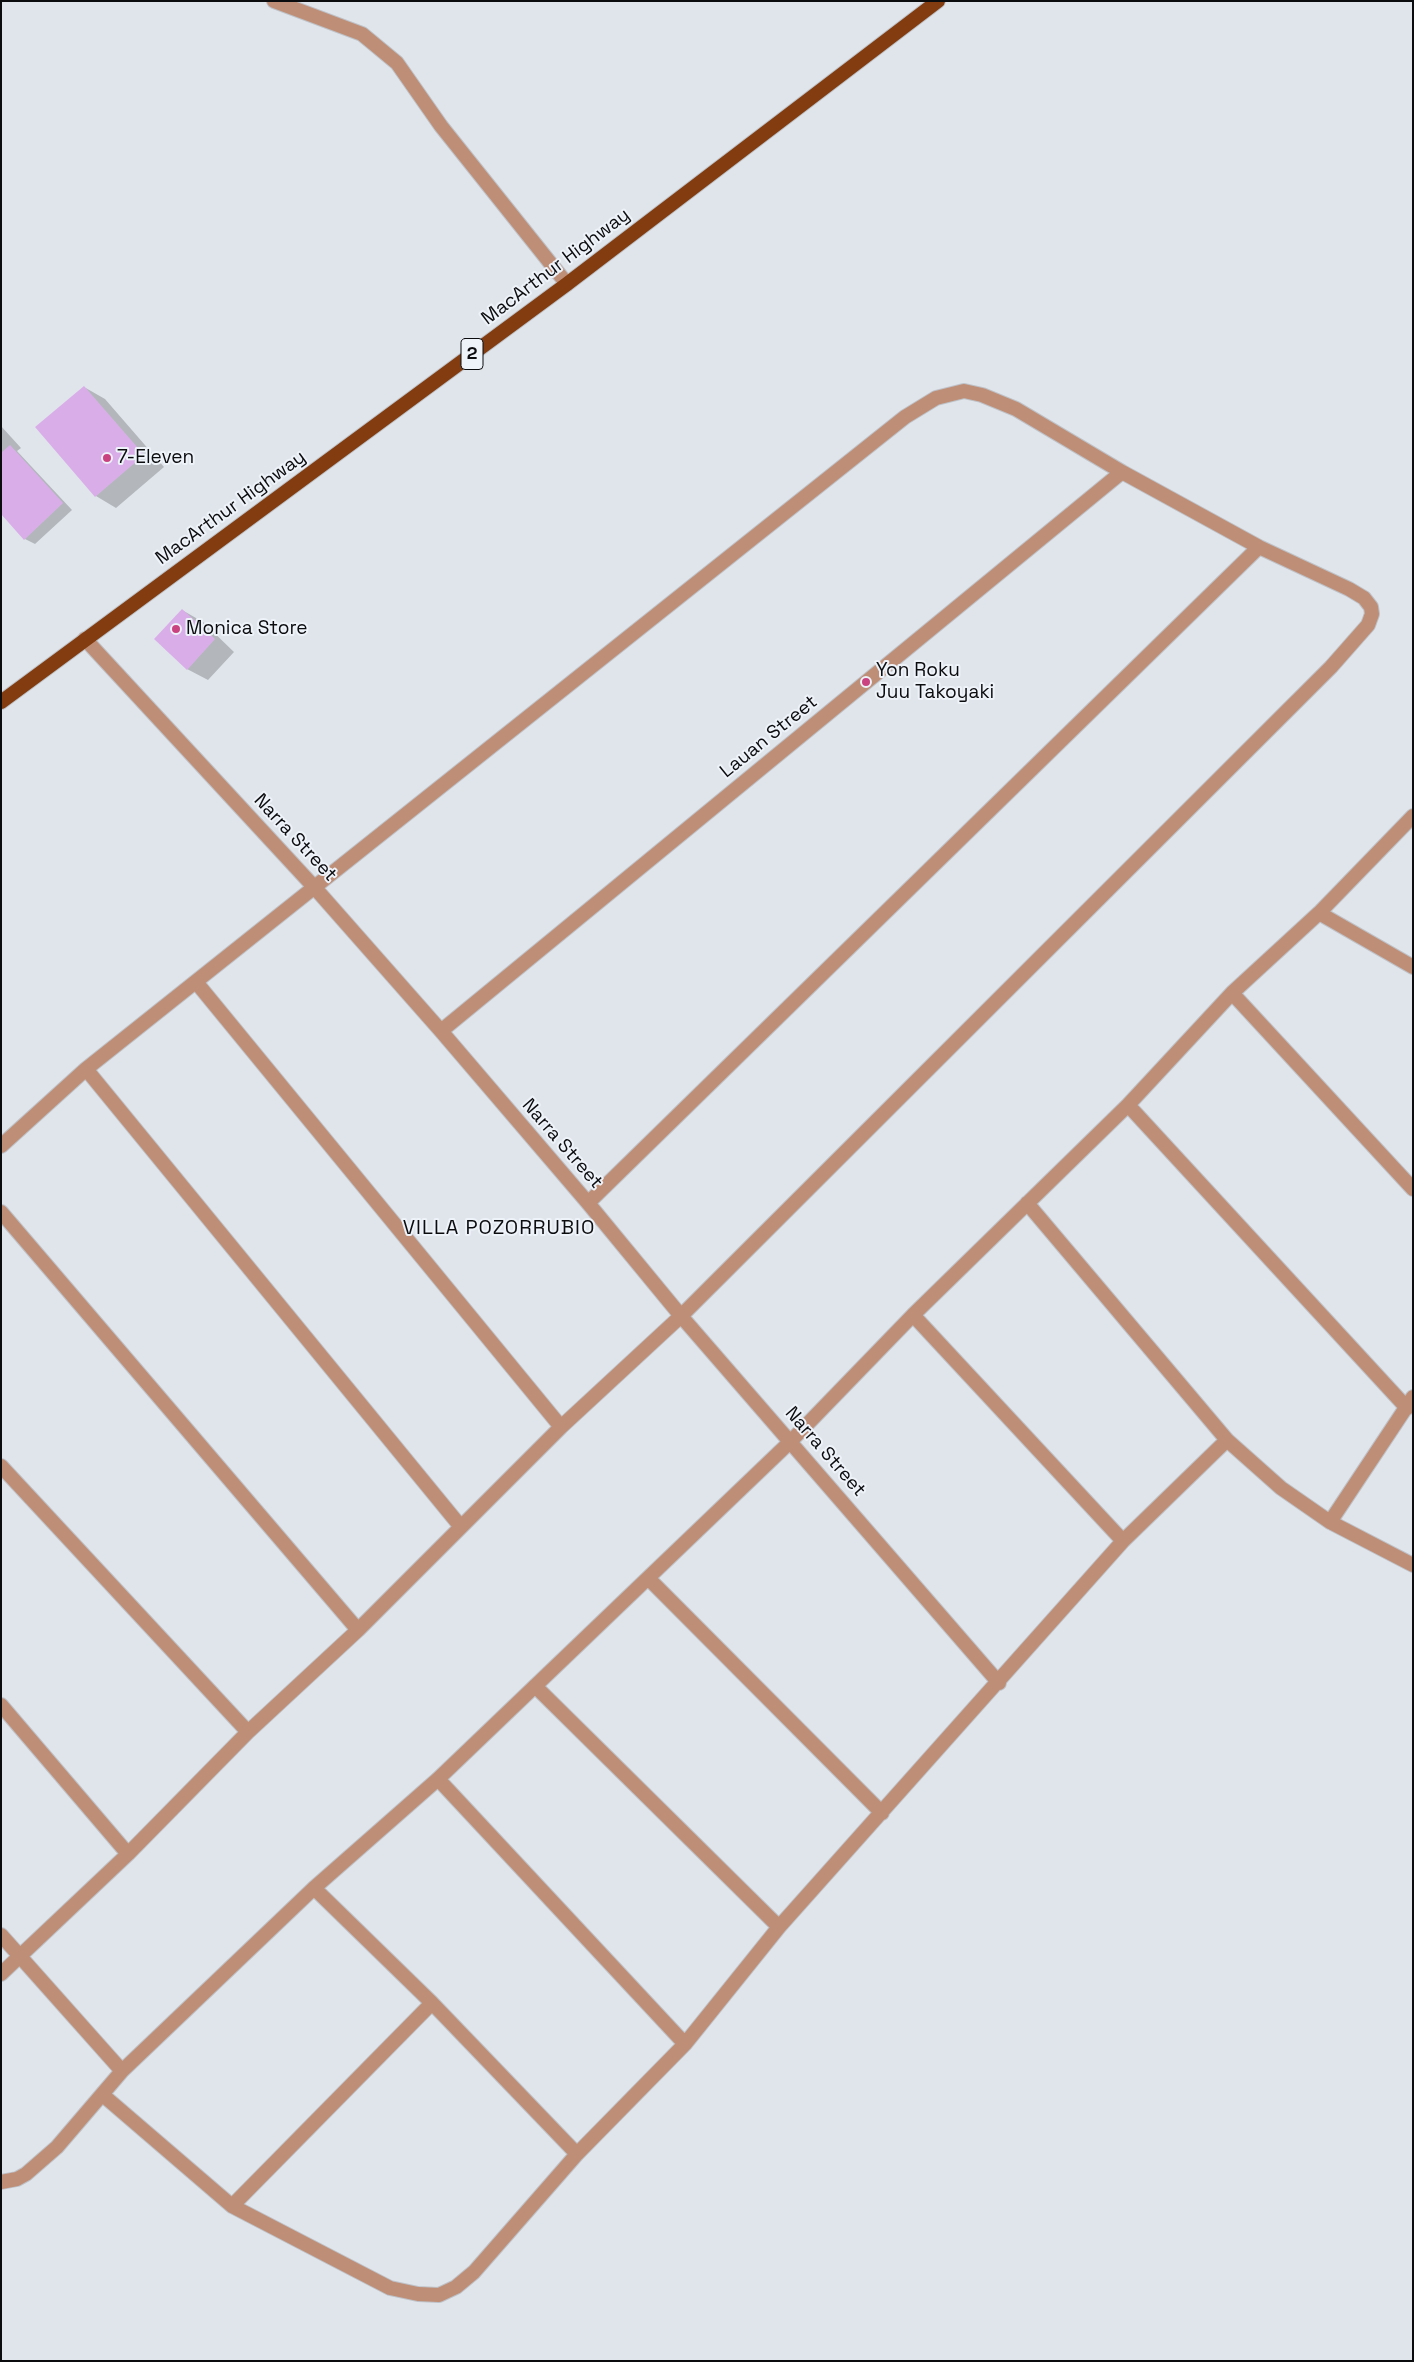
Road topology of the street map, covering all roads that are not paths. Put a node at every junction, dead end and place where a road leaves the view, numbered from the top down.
1 (274, 1) edge
2 (938, 1) edge
3 (567, 284) junction
4 (1122, 472) junction
5 (1259, 546) junction
6 (85, 639) junction
7 (1, 702) edge
8 (1413, 816) edge
9 (315, 888) junction
10 (1319, 913) junction
11 (1413, 967) edge
12 (196, 982) junction
13 (1232, 993) junction
14 (441, 1031) junction
15 (86, 1069) junction
16 (1128, 1105) junction
17 (1, 1146) edge
18 (1413, 1188) edge
19 (588, 1203) junction
20 (1027, 1203) junction
21 (1, 1212) edge
22 (913, 1314) junction
23 (681, 1316) junction
24 (1410, 1402) edge
25 (561, 1427) junction
26 (1227, 1440) junction
27 (791, 1441) junction
28 (1, 1466) edge
29 (1330, 1522) junction
30 (461, 1527) junction
31 (1123, 1541) junction
32 (1413, 1565) edge
33 (648, 1578) junction
34 (358, 1630) junction
35 (999, 1683) junction
36 (534, 1686) junction
37 (1, 1705) edge
38 (248, 1732) junction
39 (438, 1779) junction
40 (882, 1813) junction
41 (128, 1854) junction
42 (314, 1888) junction
43 (779, 1927) junction
44 (1, 1935) edge
45 (19, 1956) junction
46 (1, 1974) edge
47 (432, 2003) junction
48 (685, 2044) junction
49 (122, 2071) junction
50 (104, 2096) junction
51 (577, 2154) junction
52 (1, 2182) edge
53 (232, 2206) junction

1 - 3 street
2 - 3 highway, MacArthur Highway / 2
3 - 6 highway, MacArthur Highway / 2
4 - 5 street
4 - 9 street
4 - 14 street, Lauan Street
5 - 19 street
5 - 23 street
6 - 7 highway, MacArthur Highway / 2
6 - 9 street, Narra Street
8 - 10 street
9 - 12 street
9 - 14 street, Narra Street
10 - 11 street
10 - 13 street
12 - 15 street
12 - 25 street
13 - 16 street
13 - 18 street
14 - 19 street, Narra Street
15 - 17 street
15 - 30 street
16 - 20 street
16 - 24 street
19 - 23 street, Narra Street
20 - 22 street
20 - 26 street
21 - 34 street
22 - 27 street
22 - 31 street
23 - 25 street
23 - 27 street, Narra Street
24 - 29 street
25 - 30 street
26 - 29 street
26 - 31 street
27 - 33 street
27 - 35 street, Narra Street
28 - 38 street
29 - 32 street
30 - 34 street
31 - 35 street
33 - 36 street
33 - 40 street
34 - 38 street
35 - 40 street
36 - 39 street
36 - 43 street
37 - 41 street
38 - 41 street
39 - 42 street
39 - 48 street
40 - 43 street
41 - 45 street
42 - 47 street
42 - 49 street
43 - 48 street
44 - 45 street
45 - 46 street
45 - 49 street
47 - 51 street
47 - 53 street
48 - 51 street
49 - 50 street
50 - 52 street
50 - 53 street
51 - 53 street

